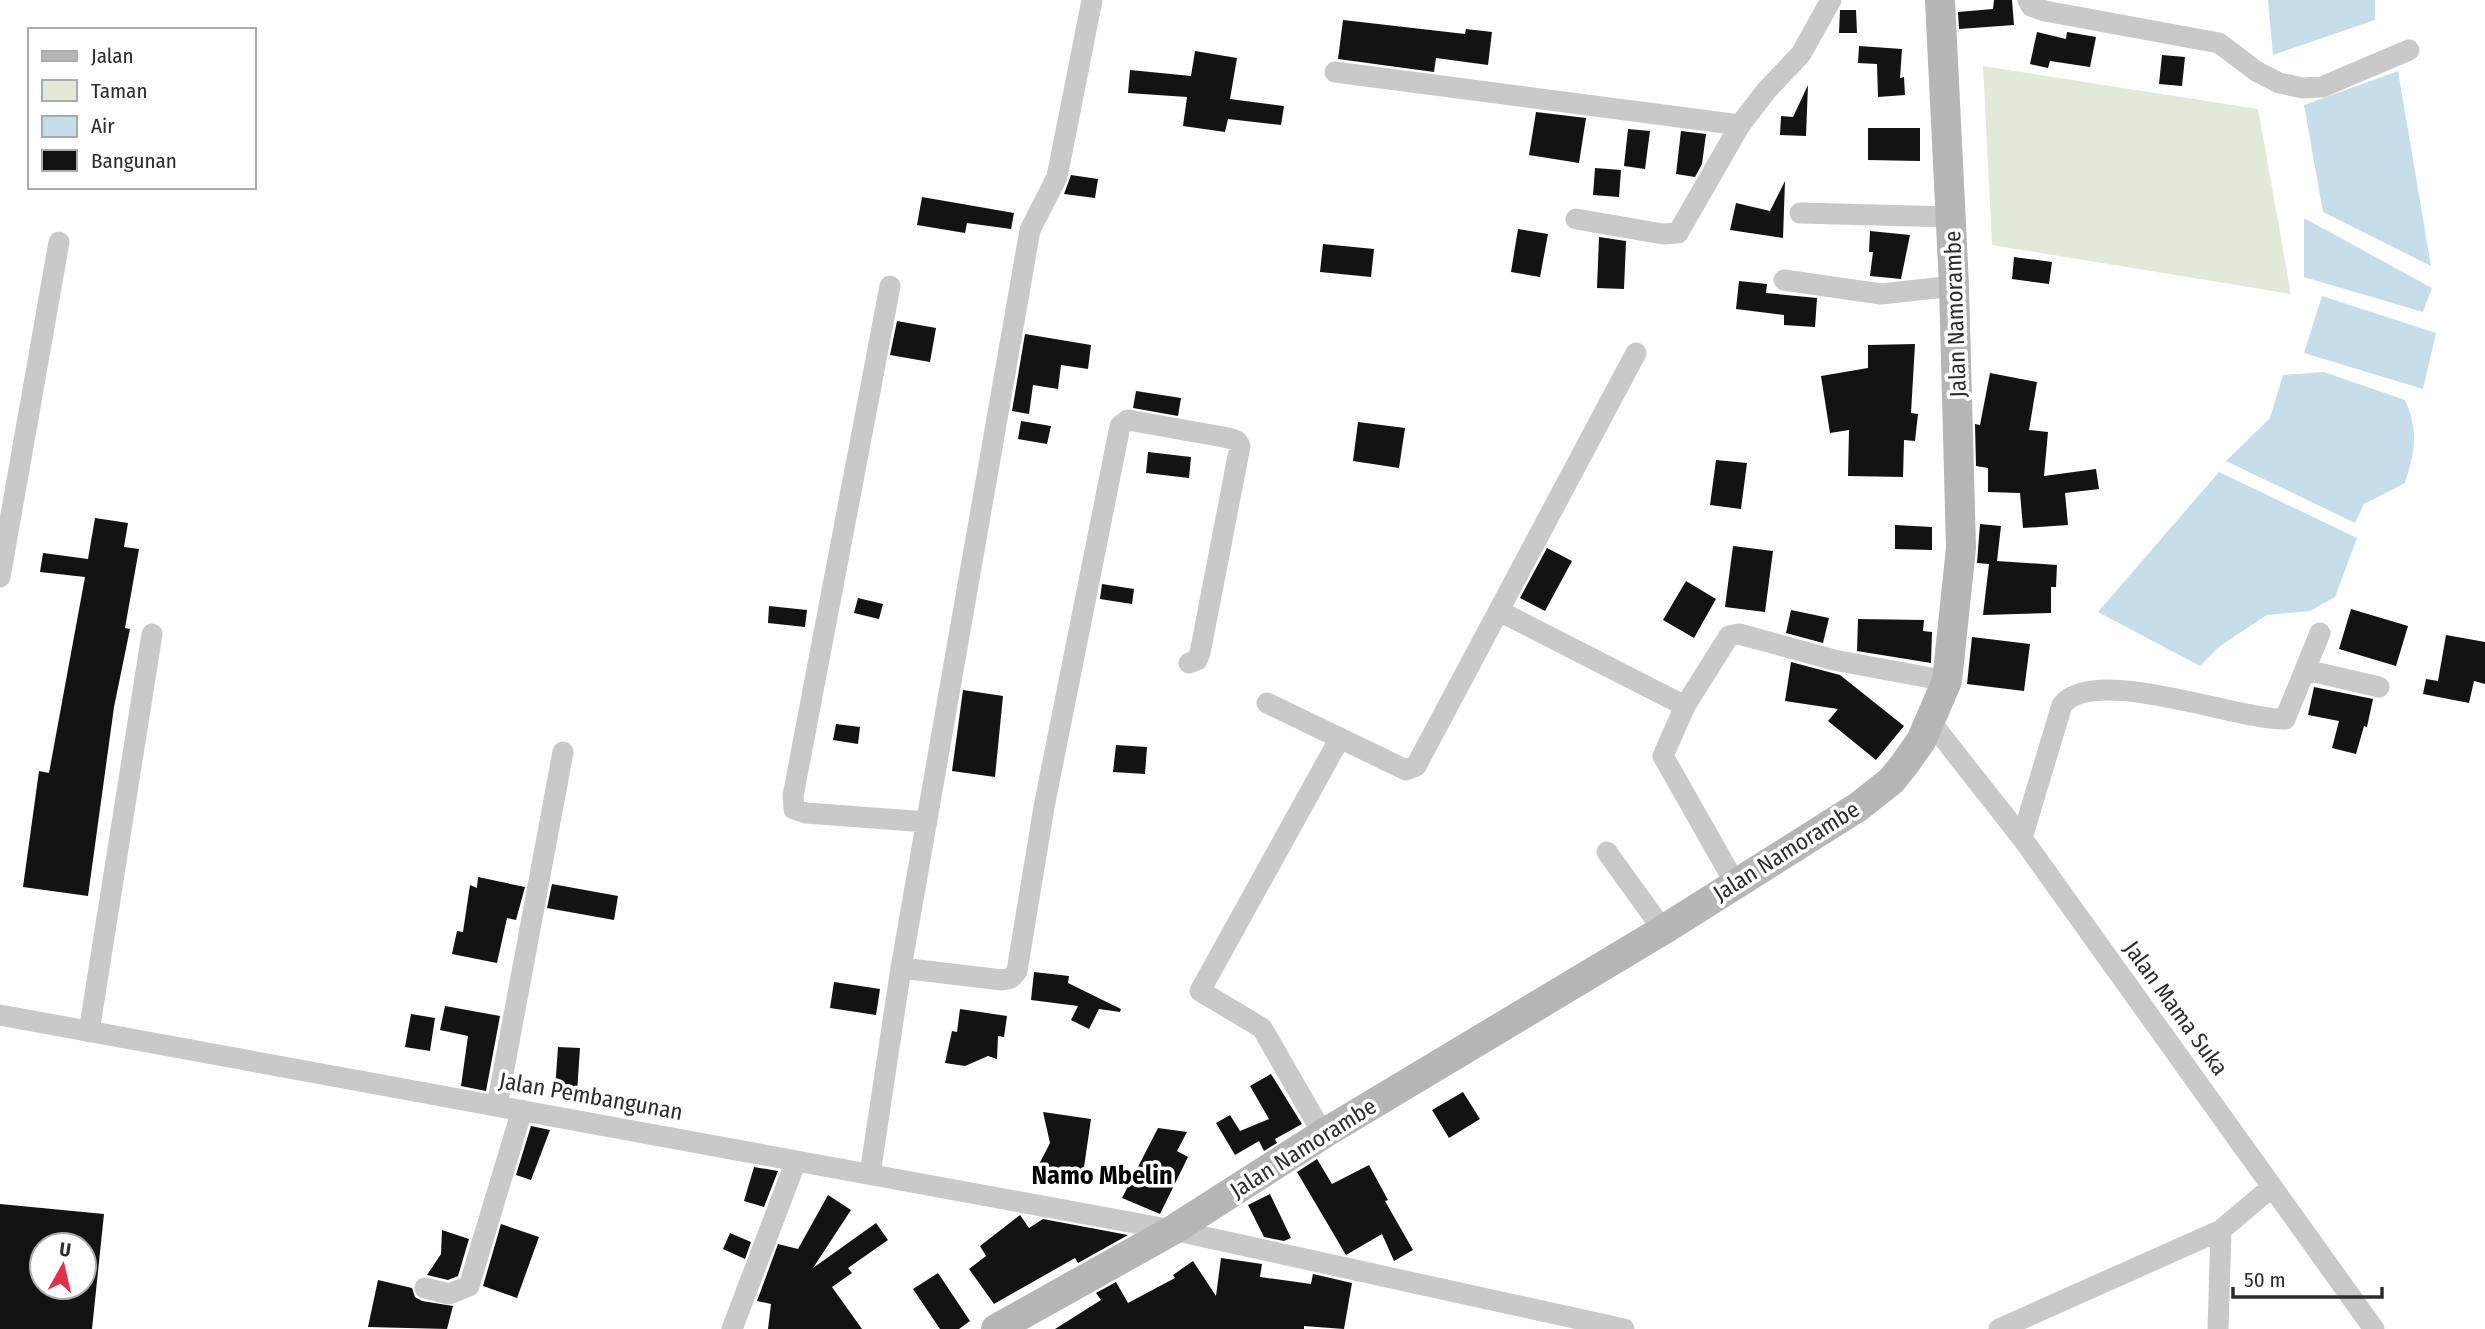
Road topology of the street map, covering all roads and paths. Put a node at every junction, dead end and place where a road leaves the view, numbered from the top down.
1 (1092, 0) edge
2 (1832, 0) edge
3 (1941, 0) edge
4 (2028, 0) edge
5 (2409, 50) dead end
6 (1335, 72) dead end
7 (1740, 125) junction
8 (1800, 213) dead end
9 (1952, 217) junction
10 (1576, 219) dead end
11 (59, 242) dead end
12 (1784, 280) dead end
13 (890, 286) dead end
14 (1954, 286) junction
15 (1636, 353) dead end
16 (0, 577) edge
17 (1499, 611) junction
18 (2320, 633) dead end
19 (152, 634) dead end
20 (1189, 663) dead end
21 (2306, 670) junction
22 (1947, 681) junction
23 (2379, 687) dead end
24 (1267, 703) dead end
25 (1685, 706) junction
26 (1930, 721) junction
27 (1340, 738) junction
28 (563, 752) dead end
29 (927, 822) junction
30 (2021, 838) junction
31 (1607, 852) dead end
32 (1735, 883) junction
33 (1663, 930) junction
34 (901, 968) junction
35 (0, 1015) edge
36 (89, 1032) junction
37 (497, 1106) junction
38 (522, 1110) junction
39 (1323, 1133) junction
40 (796, 1161) junction
41 (870, 1174) junction
42 (2272, 1187) junction
43 (1172, 1230) junction
44 (2221, 1230) junction
45 (425, 1288) dead end
46 (732, 1329) edge
47 (996, 1329) edge
48 (1624, 1329) edge
49 (1999, 1329) edge
50 (2218, 1329) edge
51 (2374, 1329) edge

1 - 29 street
2 - 7 street
3 - 9 main road, Jalan Namorambe
4 - 5 street
6 - 7 street
7 - 10 street
8 - 9 street
9 - 14 main road, Jalan Namorambe
11 - 16 street
12 - 14 street
13 - 29 street
14 - 22 main road, Jalan Namorambe
15 - 17 street
17 - 25 street
17 - 27 street
18 - 21 street
19 - 36 street
20 - 34 street
21 - 23 street
21 - 30 street
22 - 25 street
22 - 26 main road, Jalan Namorambe
24 - 27 street
25 - 32 street
26 - 30 street, Jalan Mama Suka
26 - 32 main road, Jalan Namorambe
27 - 39 street
28 - 37 street
29 - 34 street
30 - 42 street, Jalan Mama Suka
31 - 33 street
32 - 33 main road, Jalan Namorambe
33 - 39 main road, Jalan Namorambe
34 - 41 street
35 - 36 street, Jalan Pembangunan
36 - 37 street, Jalan Pembangunan
37 - 38 street, Jalan Pembangunan
38 - 40 street, Jalan Pembangunan
38 - 45 street
39 - 43 main road, Jalan Namorambe
40 - 41 street, Jalan Pembangunan
40 - 46 street
41 - 43 street, Jalan Pembangunan
42 - 44 street
42 - 51 street, Jalan Mama Suka
43 - 47 main road, Jalan Namorambe
43 - 48 street, Jalan Pembangunan
44 - 49 street
44 - 50 street

